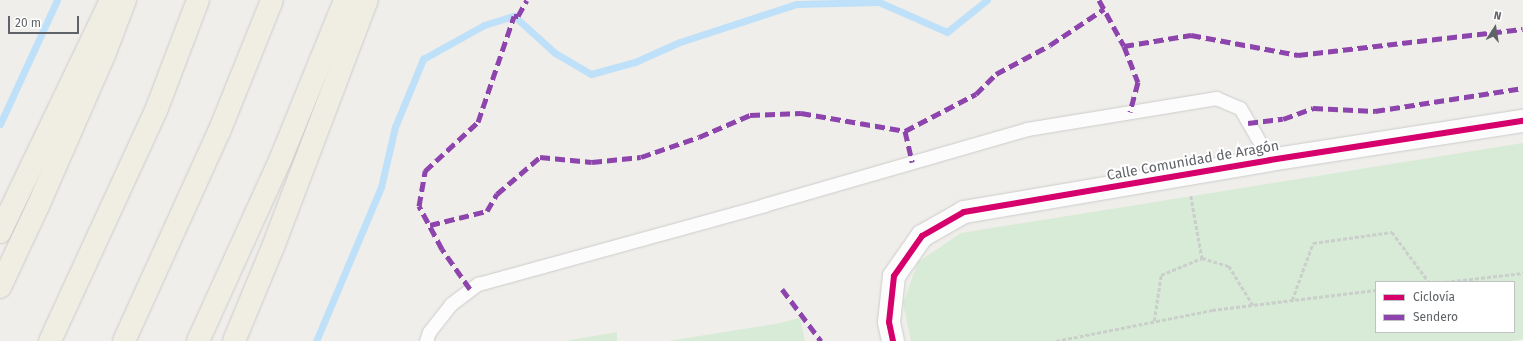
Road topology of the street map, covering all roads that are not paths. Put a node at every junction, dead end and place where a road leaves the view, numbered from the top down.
1 (111, 0) edge
2 (125, 0) edge
3 (198, 0) edge
4 (272, 0) edge
5 (345, 0) edge
6 (367, 0) edge
7 (1523, 121) edge
8 (1270, 160) junction
9 (0, 232) edge
10 (0, 287) edge
11 (50, 341) edge
12 (124, 341) edge
13 (198, 341) edge
14 (234, 341) edge
15 (426, 341) edge
16 (893, 341) edge

1 - 9 highway
2 - 10 highway
3 - 11 highway
4 - 12 highway
5 - 13 highway
6 - 14 highway
7 - 8 street, Calle Comunidad de Aragón
8 - 15 lane
8 - 16 street, Calle Comunidad de Aragón

